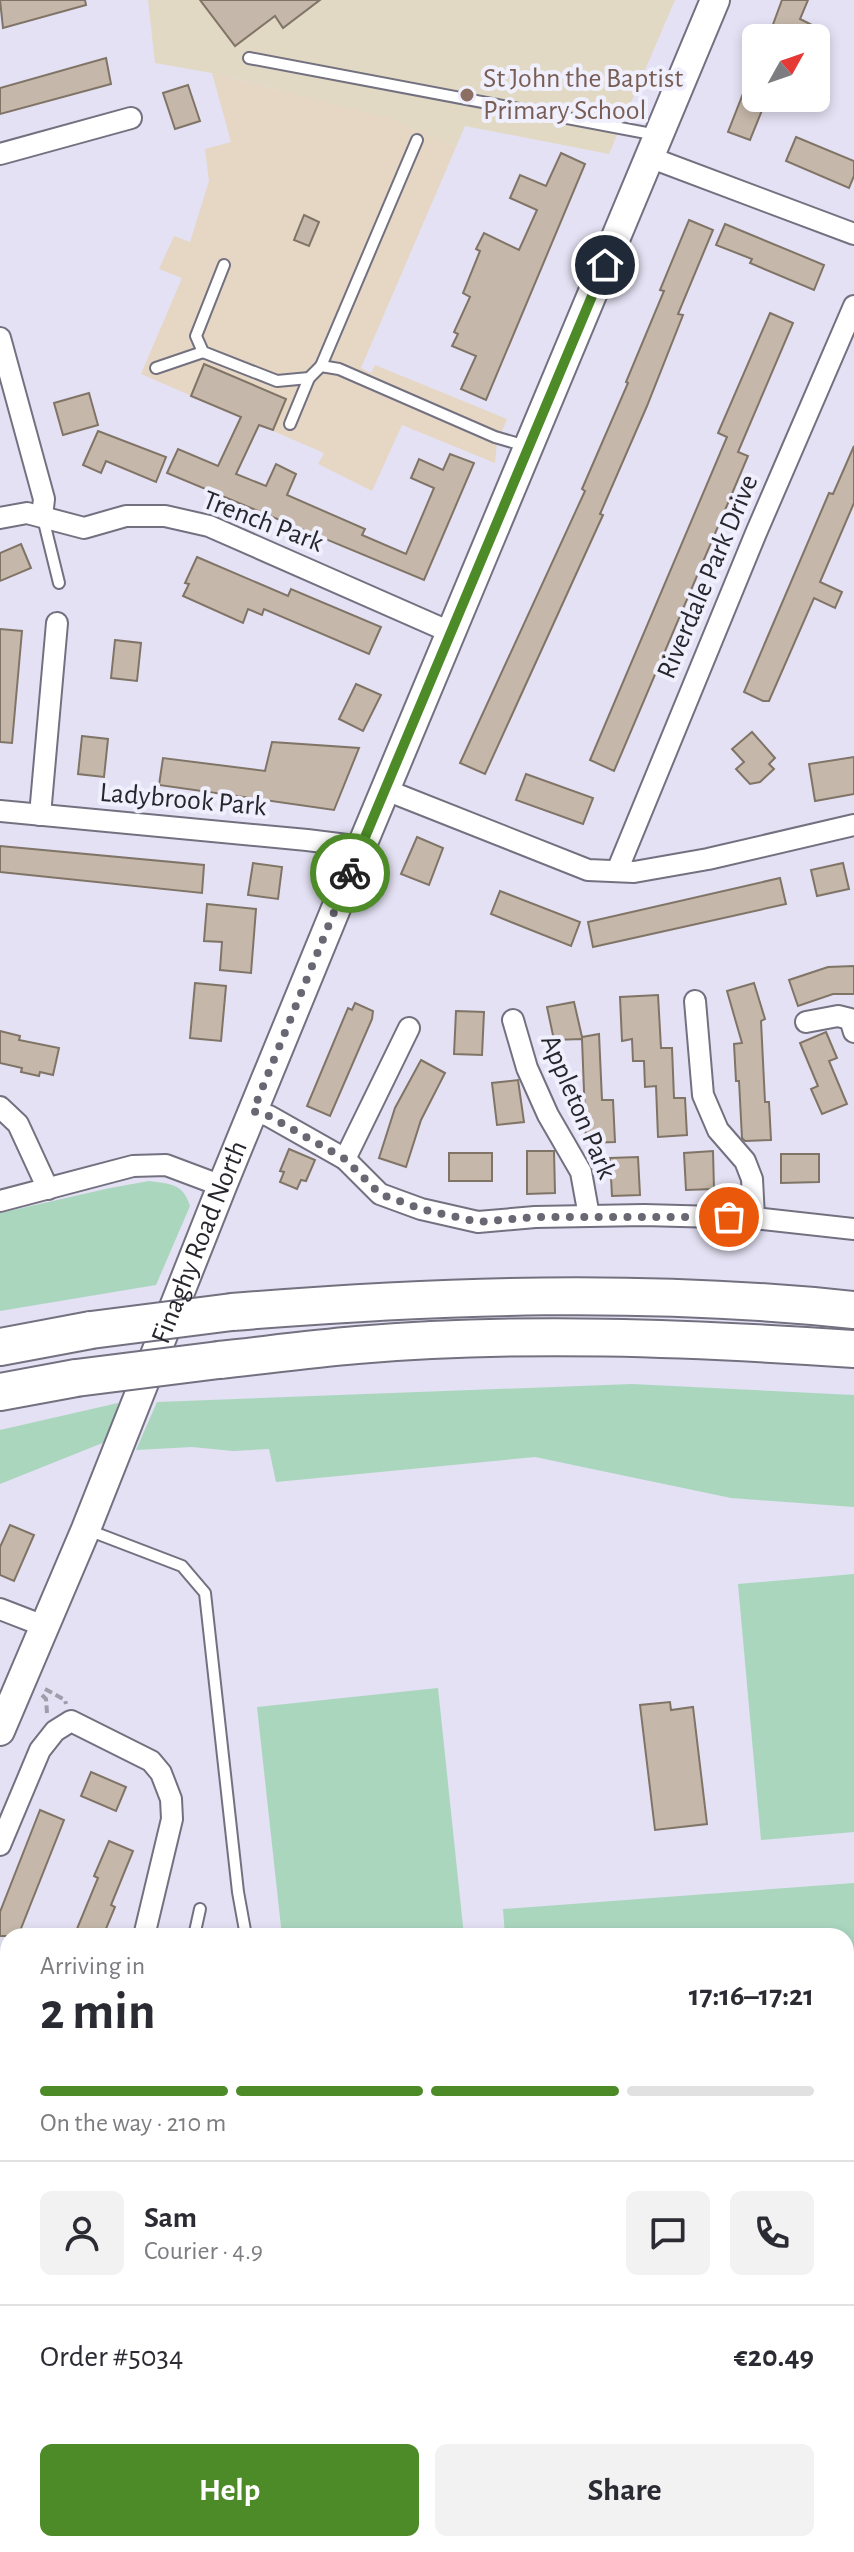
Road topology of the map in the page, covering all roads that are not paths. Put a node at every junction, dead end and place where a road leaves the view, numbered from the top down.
1 (715, 0) edge
2 (249, 58) dead end
3 (131, 118) dead end
4 (417, 140) dead end
5 (654, 146) junction
6 (0, 154) edge
7 (854, 234) edge
8 (224, 265) dead end
9 (854, 306) edge
10 (0, 338) edge
11 (203, 352) junction
12 (321, 366) junction
13 (156, 368) dead end
14 (309, 378) junction
15 (290, 424) dead end
16 (528, 447) junction
17 (42, 516) junction
18 (0, 518) edge
19 (59, 583) dead end
20 (57, 623) dead end
21 (450, 632) junction
22 (386, 790) junction
23 (0, 811) edge
24 (40, 815) junction
25 (854, 825) edge
26 (360, 850) junction
27 (617, 871) junction
28 (695, 1001) dead end
29 (513, 1020) dead end
30 (806, 1022) dead end
31 (409, 1028) dead end
32 (854, 1032) edge
33 (0, 1107) edge
34 (253, 1111) junction
35 (345, 1159) junction
36 (222, 1186) junction
37 (48, 1189) junction
38 (0, 1201) edge
39 (589, 1216) junction
40 (754, 1218) junction
41 (854, 1229) edge
42 (854, 1310) edge
43 (0, 1347) edge
44 (854, 1349) edge
45 (0, 1392) edge
46 (86, 1529) junction
47 (0, 1609) edge
48 (44, 1626) junction
49 (0, 1731) edge
50 (0, 1845) edge
51 (200, 1909) dead end
52 (146, 1928) edge
53 (196, 1928) edge
54 (245, 1928) edge

1 - 5 street, Finaghy Road North
2 - 5 lane
3 - 6 street
4 - 12 lane
5 - 7 street
5 - 16 street, Finaghy Road North
8 - 11 lane
9 - 27 street, Riverdale Park Drive
10 - 17 street
11 - 13 lane
11 - 14 lane
12 - 14 lane
12 - 16 lane
14 - 15 lane
16 - 21 street, Finaghy Road North
17 - 18 street, Trench Park
17 - 19 lane
17 - 21 street, Trench Park
20 - 24 street
21 - 22 street, Finaghy Road North
22 - 26 street, Finaghy Road North
22 - 27 street
23 - 24 street, Ladybrook Park
24 - 26 street, Ladybrook Park
25 - 27 street
26 - 34 street, Finaghy Road North
28 - 40 street
29 - 39 street, Appleton Park
30 - 32 street
31 - 35 street
33 - 37 street
34 - 35 street, Appleton Park
34 - 36 street, Finaghy Road North
35 - 39 street, Appleton Park
36 - 37 street
36 - 46 street, Finaghy Road North
37 - 38 street
39 - 40 street, Appleton Park
40 - 41 street, Appleton Park
42 - 43 highway, bridge
44 - 45 highway, bridge
46 - 48 street, Finaghy Road North
46 - 54 lane
47 - 48 street
48 - 49 street, Finaghy Road North
50 - 52 street
51 - 53 lane

